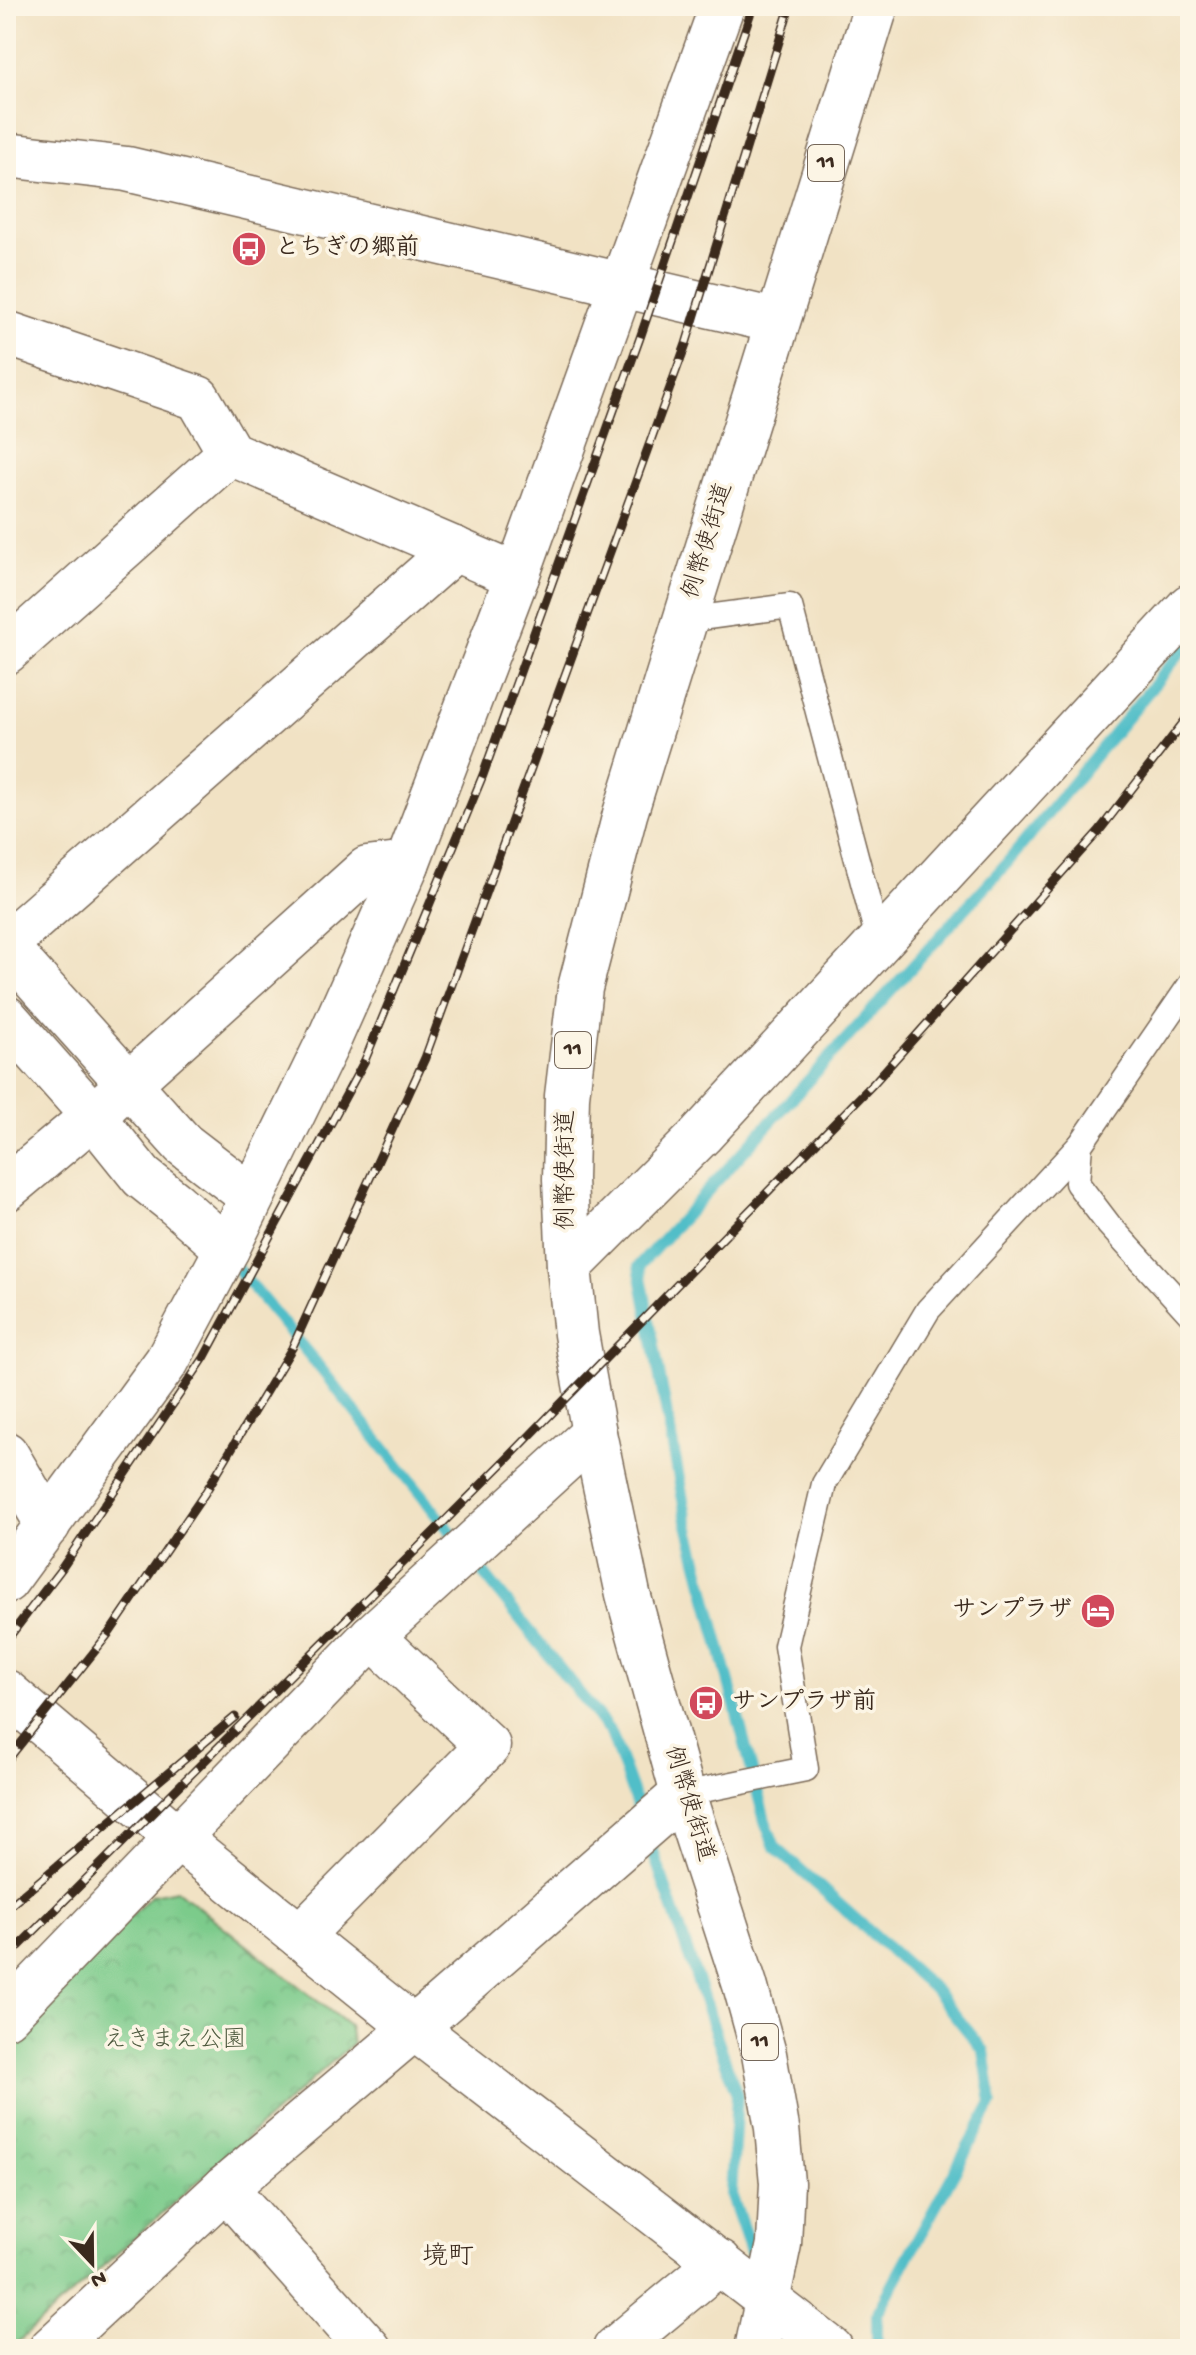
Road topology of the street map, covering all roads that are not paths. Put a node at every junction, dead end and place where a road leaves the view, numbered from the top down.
1 (722, 6) edge
2 (876, 6) edge
3 (6, 155) edge
4 (622, 284) junction
5 (776, 321) junction
6 (6, 333) edge
7 (230, 453) junction
8 (455, 549) junction
9 (517, 576) junction
10 (1190, 606) edge
11 (685, 620) junction
12 (6, 652) edge
13 (407, 864) junction
14 (879, 943) junction
15 (6, 946) edge
16 (1190, 985) edge
17 (6, 1018) edge
18 (130, 1083) junction
19 (93, 1116) junction
20 (1080, 1145) junction
21 (6, 1189) edge
22 (252, 1197) junction
23 (227, 1249) junction
24 (569, 1267) junction
25 (1190, 1314) edge
26 (594, 1433) junction
27 (6, 1454) edge
28 (48, 1525) junction
29 (6, 1581) edge
30 (372, 1636) junction
31 (6, 1692) edge
32 (683, 1794) junction
33 (178, 1838) junction
34 (300, 1936) junction
35 (6, 2016) edge
36 (414, 2028) junction
37 (225, 2188) junction
38 (720, 2262) junction
39 (767, 2298) junction
40 (51, 2349) edge
41 (369, 2349) edge
42 (615, 2349) edge
43 (757, 2349) edge
44 (831, 2349) edge

1 - 4 street
2 - 5 street, 例幣使街道 / 11
3 - 4 street
4 - 5 street
4 - 9 street
5 - 11 street, 例幣使街道 / 11
6 - 7 street
7 - 8 street
7 - 12 street
8 - 9 street
8 - 15 street
9 - 13 street
10 - 14 street
11 - 14 lane
11 - 24 street, 例幣使街道 / 11
13 - 18 street
13 - 22 street
14 - 24 street
15 - 18 street
16 - 20 lane
17 - 19 street
18 - 19 street
18 - 22 street
19 - 21 street
19 - 23 street
20 - 25 lane
20 - 32 lane
22 - 23 street
23 - 28 street
24 - 26 street, 例幣使街道 / 11
26 - 30 street
26 - 32 street, 例幣使街道 / 11
27 - 28 street
28 - 29 street
30 - 33 street
30 - 34 street
31 - 33 street
32 - 36 street
32 - 39 street, 例幣使街道 / 11
33 - 34 street
33 - 35 street
34 - 36 street
36 - 37 street
36 - 38 street
37 - 40 street
37 - 41 street
38 - 39 street
38 - 42 street
39 - 43 street, 例幣使街道 / 11
39 - 44 street

